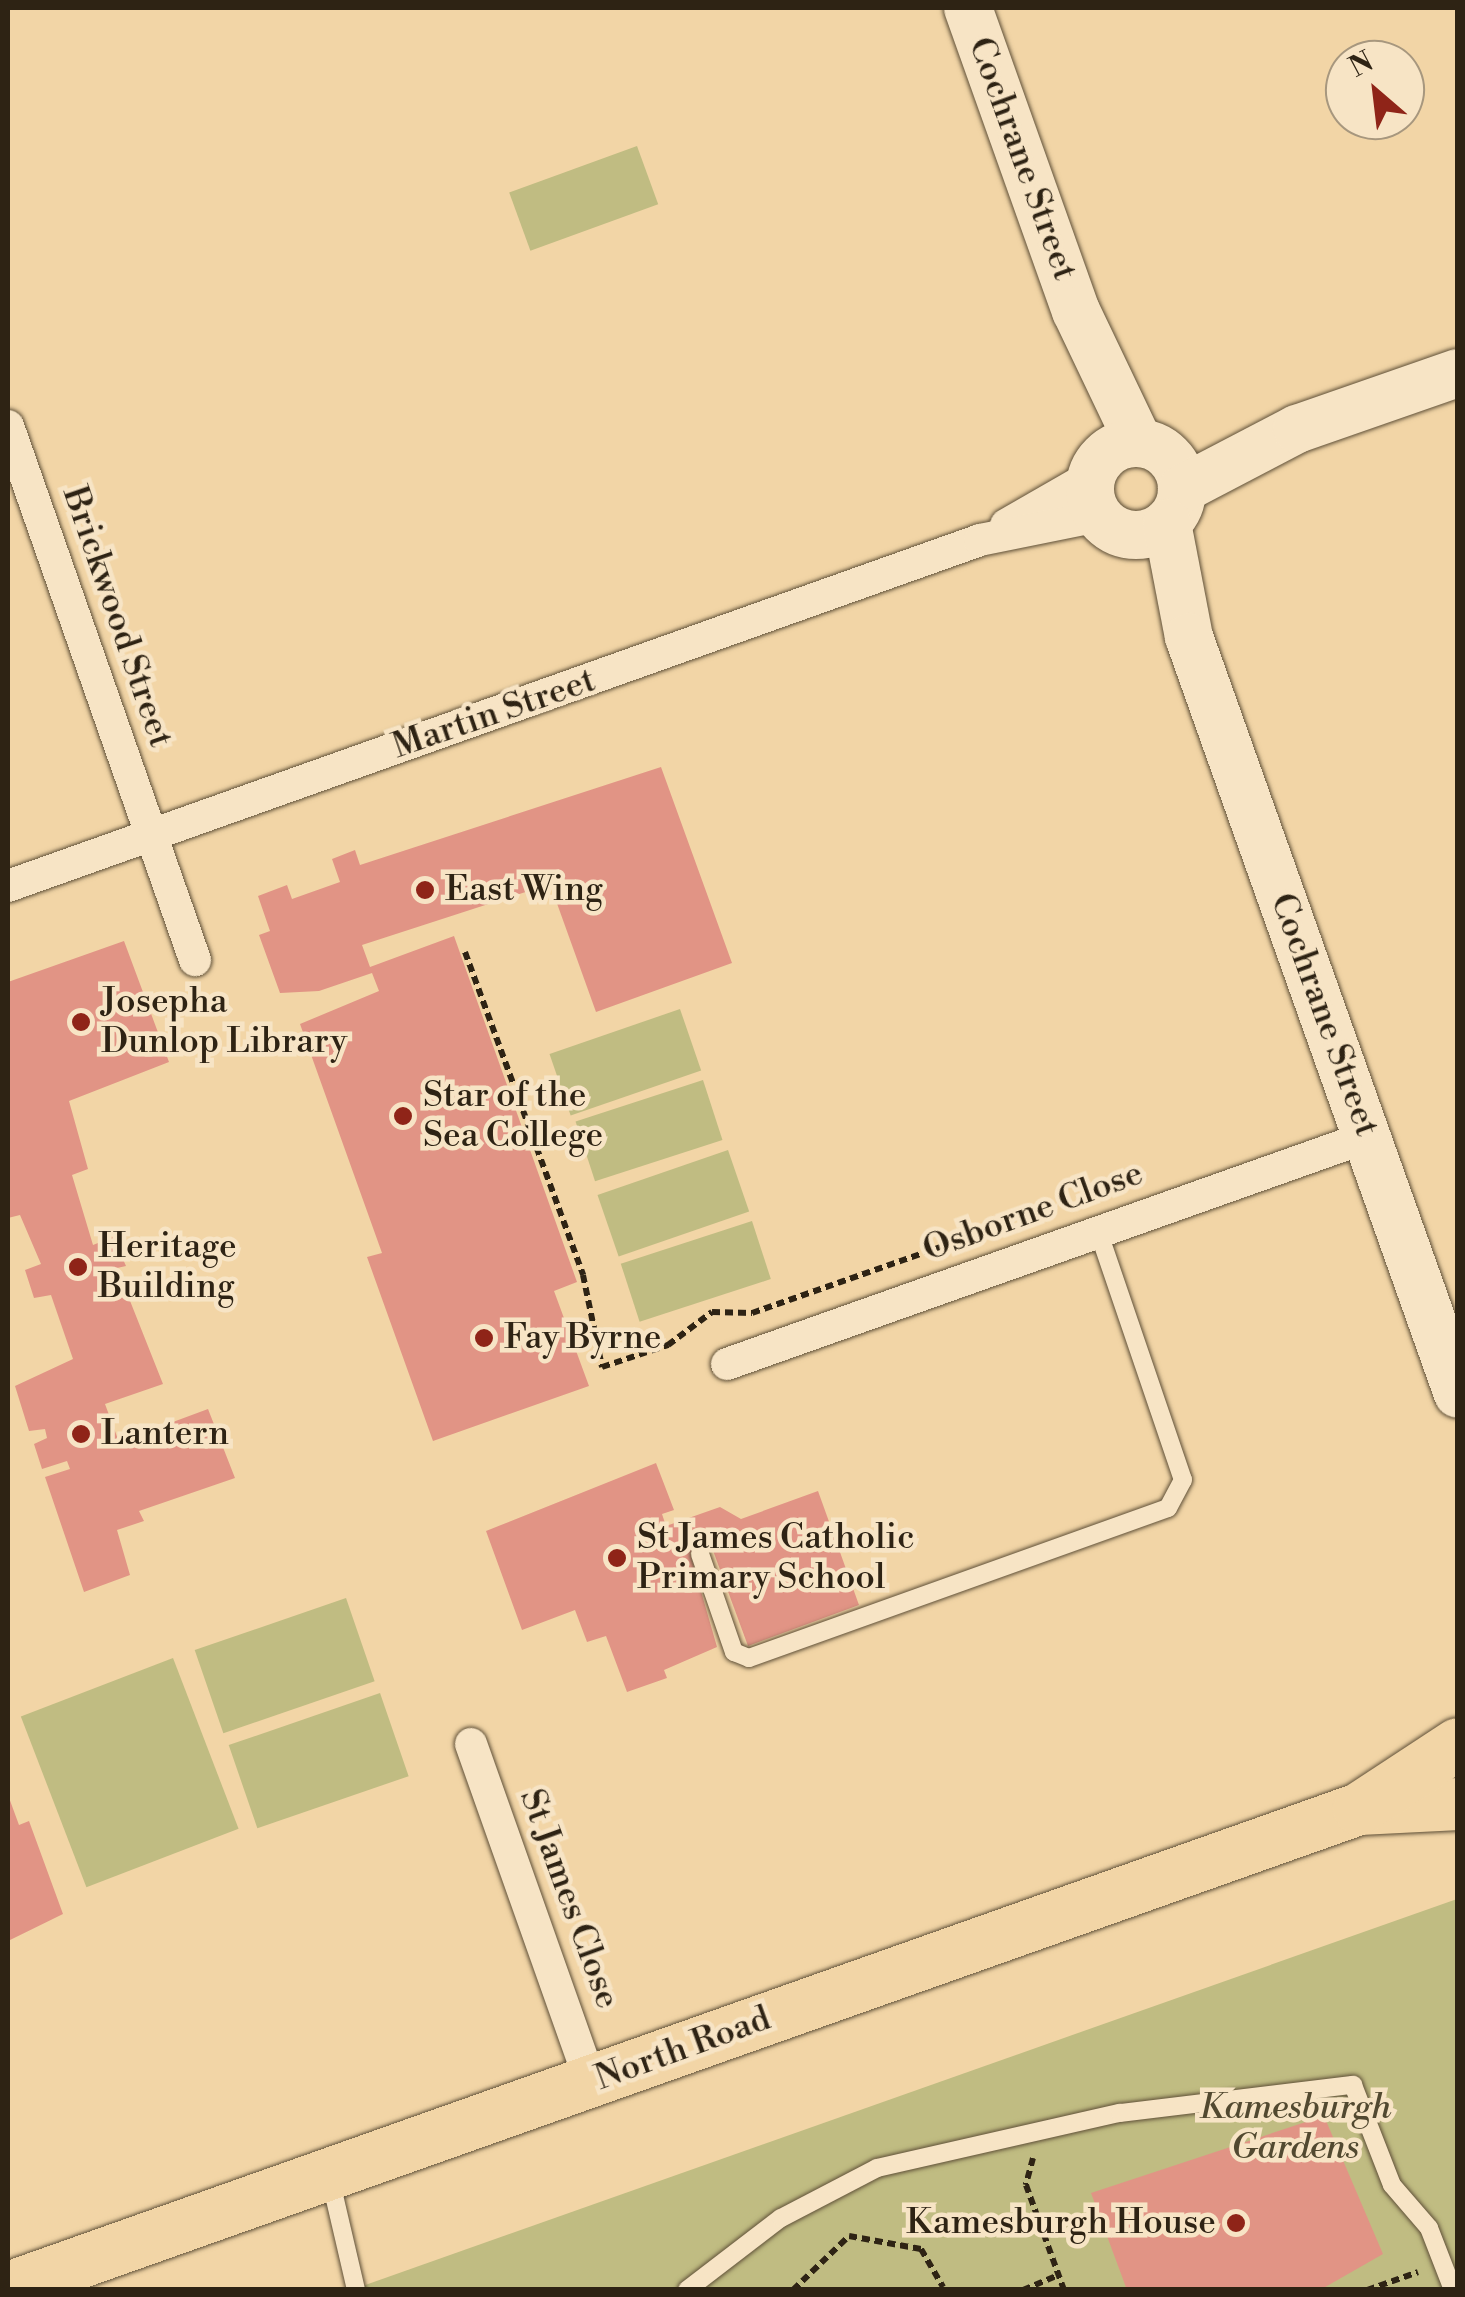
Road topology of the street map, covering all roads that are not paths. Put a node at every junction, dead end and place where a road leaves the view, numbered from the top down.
1 (968, 8) edge
2 (1458, 374) edge
3 (8, 426) edge
4 (1135, 486) junction
5 (152, 834) junction
6 (8, 886) edge
7 (195, 960) dead end
8 (1367, 1137) junction
9 (1098, 1230) junction
10 (728, 1364) dead end
11 (1458, 1394) edge
12 (700, 1554) dead end
13 (470, 1744) dead end
14 (1458, 1744) edge
15 (1458, 1804) edge
16 (1359, 1809) junction
17 (592, 2082) junction
18 (329, 2173) junction
19 (8, 2288) edge
20 (356, 2290) edge
21 (688, 2290) edge
22 (1452, 2290) edge

1 - 4 street, Cochrane Street
2 - 4 street, Martin Street
3 - 5 street, Brickwood Street
4 - 5 street, Martin Street
4 - 8 street, Cochrane Street
5 - 6 street, Martin Street
5 - 7 street, Brickwood Street
8 - 9 street, Osborne Close
8 - 11 street, Cochrane Street
9 - 10 street, Osborne Close
9 - 12 lane
13 - 17 street, St James Close
14 - 16 main road, North Road
15 - 16 main road, North Road
16 - 17 main road, North Road
17 - 18 main road, North Road
18 - 19 main road, North Road
18 - 20 lane
21 - 22 lane

